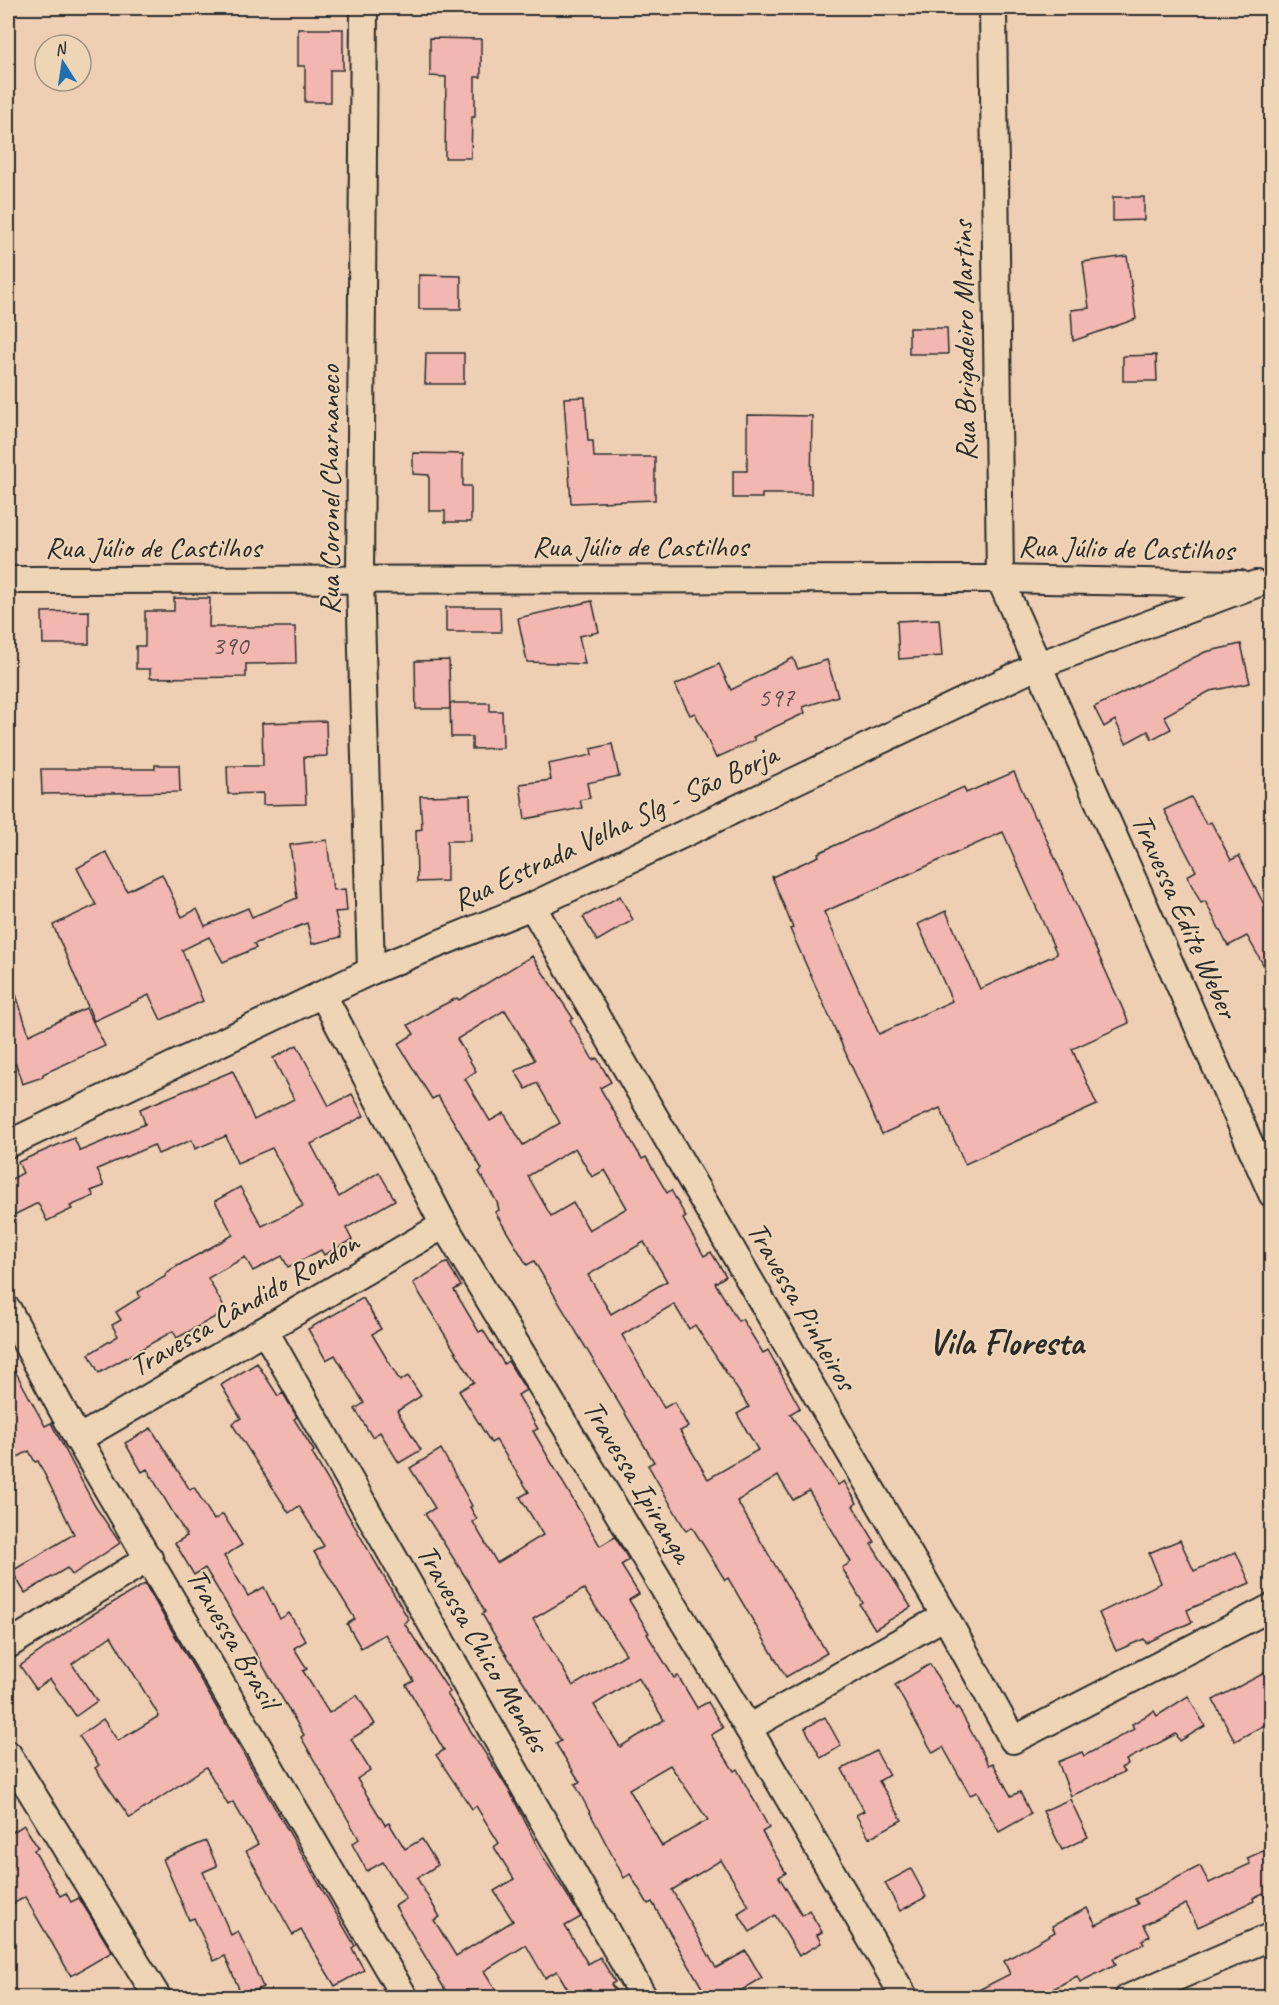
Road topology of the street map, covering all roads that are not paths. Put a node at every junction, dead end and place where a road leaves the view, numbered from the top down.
1 (364, 8) edge
2 (993, 8) edge
3 (360, 579) junction
4 (1000, 579) junction
5 (8, 580) edge
6 (1264, 584) edge
7 (1039, 665) junction
8 (532, 906) junction
9 (371, 971) junction
10 (322, 995) junction
11 (8, 1144) edge
12 (1272, 1194) edge
13 (444, 1225) junction
14 (8, 1310) edge
15 (265, 1331) junction
16 (78, 1439) junction
17 (149, 1558) junction
18 (1272, 1607) edge
19 (945, 1616) junction
20 (8, 1645) edge
21 (748, 1728) junction
22 (8, 1754) edge
23 (1272, 1936) edge
24 (158, 1998) edge
25 (405, 1998) edge
26 (644, 1998) edge
27 (905, 1998) edge
28 (1128, 1998) edge

1 - 3 street, Rua Coronel Charnaneco
2 - 4 street, Rua Brigadeiro Martins
3 - 4 street, Rua Júlio de Castilhos
3 - 5 street, Rua Júlio de Castilhos
3 - 9 street, Rua Coronel Charnaneco
4 - 6 street, Rua Júlio de Castilhos
4 - 7 street, Rua Brigadeiro Martins
6 - 7 street, Rua Estrada Velha Slg - São Borja
7 - 8 street, Rua Estrada Velha Slg - São Borja
7 - 12 street, Travessa Edite Weber
8 - 9 street, Rua Estrada Velha Slg - São Borja
8 - 19 street, Travessa Pinheiros
9 - 10 street, Rua Estrada Velha Slg - São Borja
10 - 11 street, Rua Estrada Velha Slg - São Borja
10 - 13 street, Travessa Ipiranga
13 - 15 street, Travessa Cândido Rondon
13 - 21 street, Travessa Ipiranga
14 - 16 street, Travessa Brasil
15 - 16 street, Travessa Cândido Rondon
15 - 26 street, Travessa Chico Mendes
16 - 17 street, Travessa Brasil
17 - 20 street
17 - 25 street, Travessa Brasil
18 - 19 street, Travessa Pinheiros
19 - 21 street
21 - 27 street, Travessa Ipiranga
22 - 24 street
23 - 28 street

